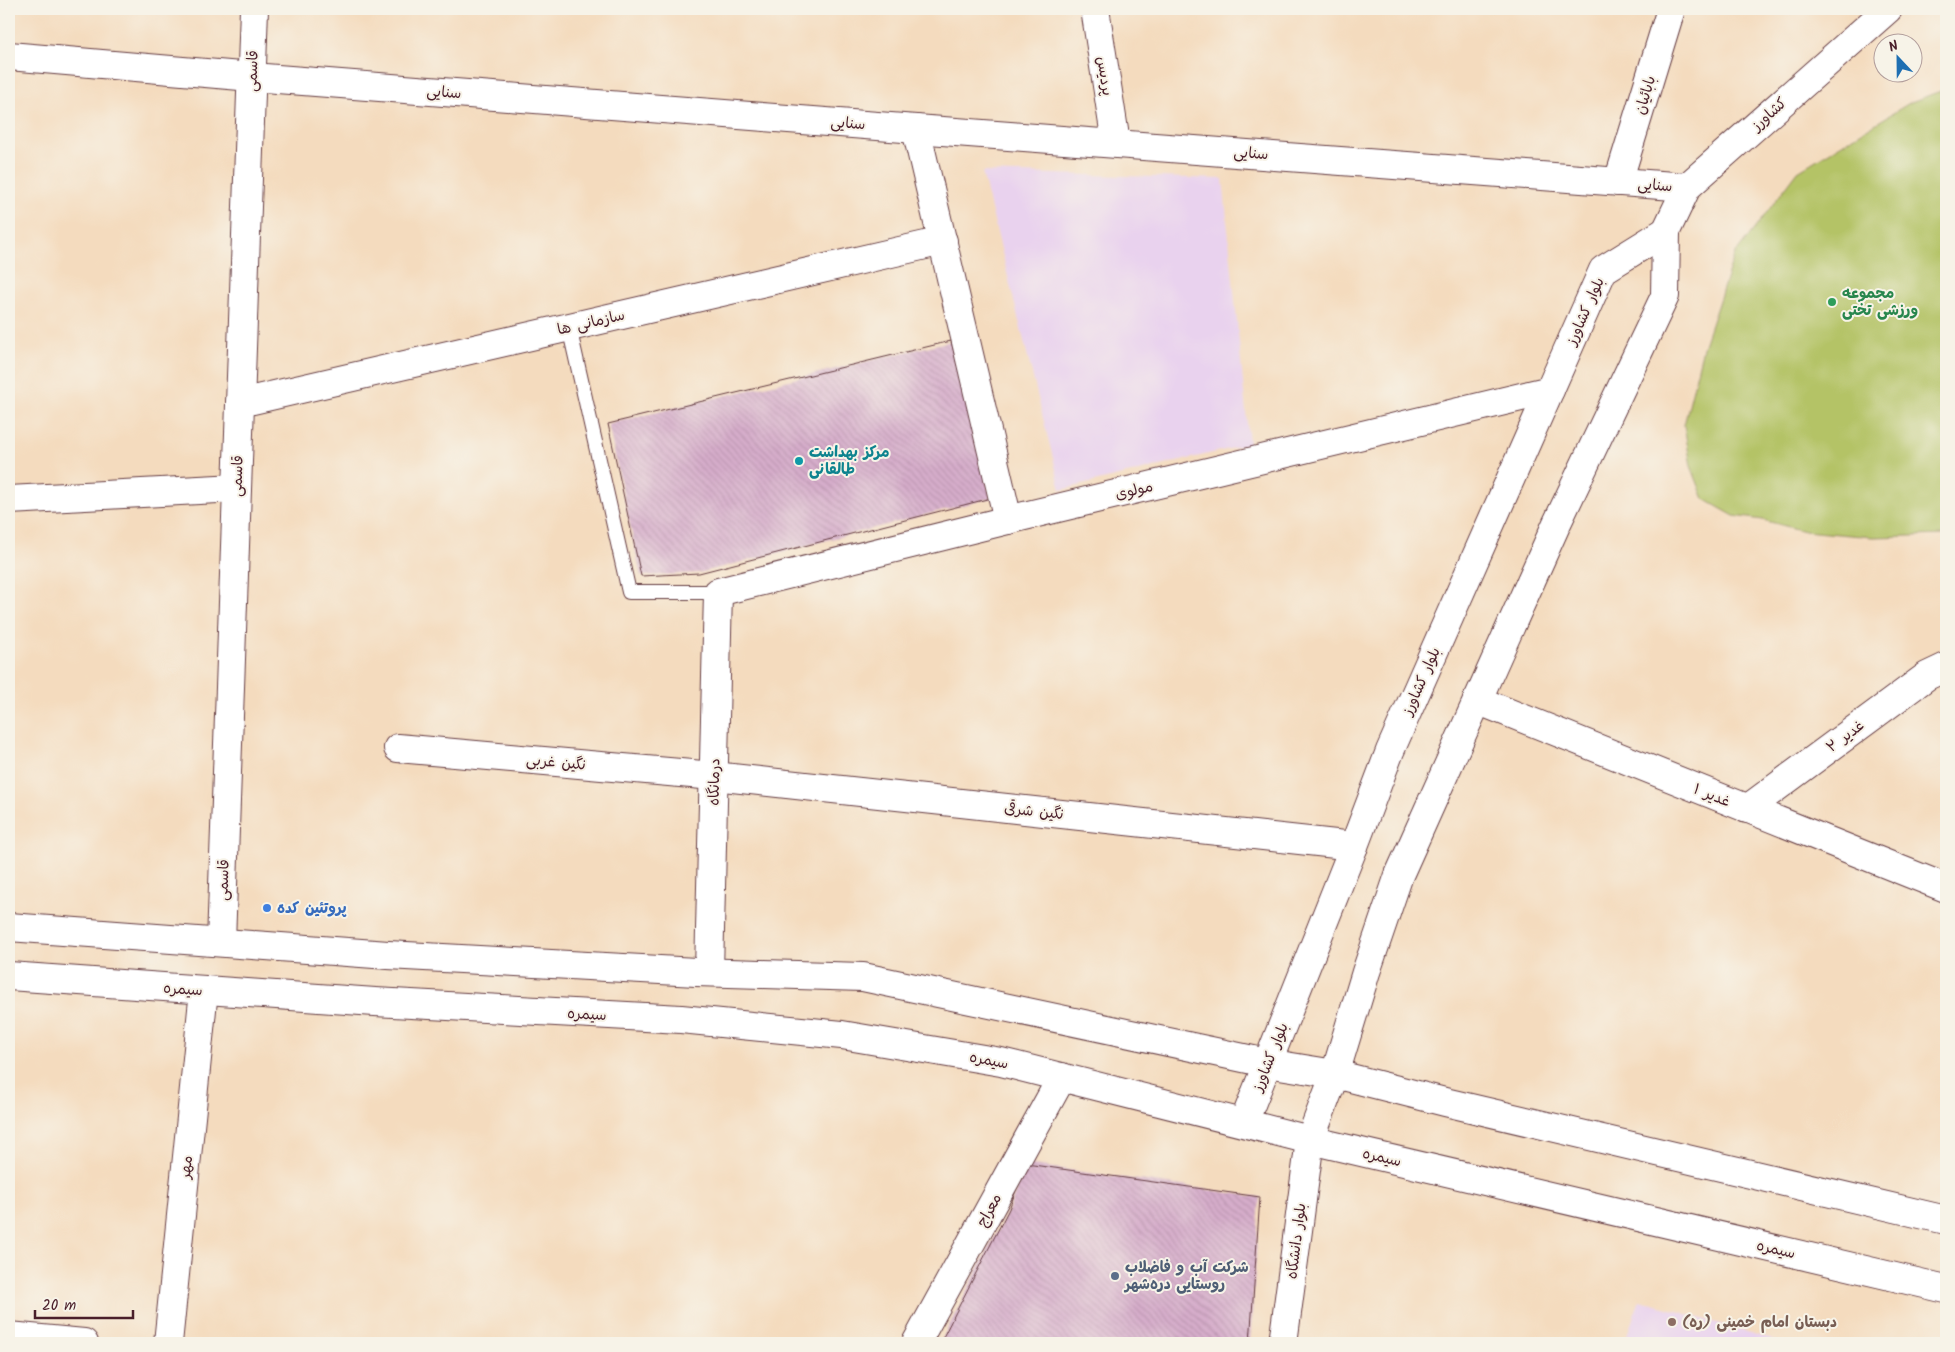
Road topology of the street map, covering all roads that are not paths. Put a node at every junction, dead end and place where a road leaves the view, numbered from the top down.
1 (254, 9) edge
2 (1095, 9) edge
3 (1671, 9) edge
4 (1888, 9) edge
5 (9, 56) edge
6 (252, 77) junction
7 (916, 129) junction
8 (1116, 143) junction
9 (1618, 182) junction
10 (1687, 187) junction
11 (1666, 231) junction
12 (943, 241) junction
13 (569, 327) junction
14 (1550, 390) junction
15 (240, 403) junction
16 (237, 488) junction
17 (9, 500) edge
18 (1008, 520) junction
19 (718, 592) junction
20 (1946, 667) edge
21 (1477, 700) junction
22 (398, 748) dead end
23 (714, 776) junction
24 (1747, 809) junction
25 (1354, 846) junction
26 (1946, 888) edge
27 (9, 927) edge
28 (221, 942) junction
29 (709, 972) junction
30 (9, 976) edge
31 (204, 990) junction
32 (1267, 1063) junction
33 (1335, 1074) junction
34 (1062, 1077) junction
35 (1244, 1122) junction
36 (1310, 1140) junction
37 (1946, 1220) edge
38 (1946, 1290) edge
39 (9, 1336) edge
40 (84, 1343) edge
41 (168, 1343) edge
42 (916, 1343) edge
43 (1283, 1343) edge

1 - 6 street, قاسمی
2 - 8 street, پردیس
3 - 9 street, بابائیان
4 - 10 street, کشاورز
5 - 6 street, سنایی
6 - 7 street, سنایی
6 - 15 street, قاسمی
7 - 8 street, سنایی
7 - 12 street
8 - 9 street, سنایی
9 - 10 street, سنایی
10 - 11 street, کشاورز
11 - 14 street, بلوار کشاورز
11 - 21 street
12 - 13 street, سازمانی ها
12 - 18 street
13 - 15 street, سازمانی ها
13 - 19 lane
14 - 18 street, مولوی
14 - 25 street, بلوار کشاورز
15 - 16 street, قاسمی
16 - 17 street
16 - 28 street, قاسمی
18 - 19 street, مولوی
19 - 23 street, درمانگاه
20 - 24 street, غدیر ۲
21 - 24 street, غدیر ۱
21 - 33 street
22 - 23 street, نگین غربی
23 - 25 street, نگین شرقی
23 - 29 street, درمانگاه
24 - 26 street, غدیر ۱
25 - 32 street, بلوار کشاورز
27 - 28 street
28 - 29 street
29 - 32 street
30 - 31 street, سیمره
31 - 34 street, سیمره
31 - 41 street, مهر
32 - 33 street
32 - 35 street, بلوار کشاورز
33 - 36 street, بلوار دانشگاه
33 - 37 street
34 - 35 street, سیمره
34 - 42 street, معراج
35 - 36 street, سیمره
36 - 38 street, سیمره
36 - 43 street, بلوار دانشگاه
39 - 40 street

